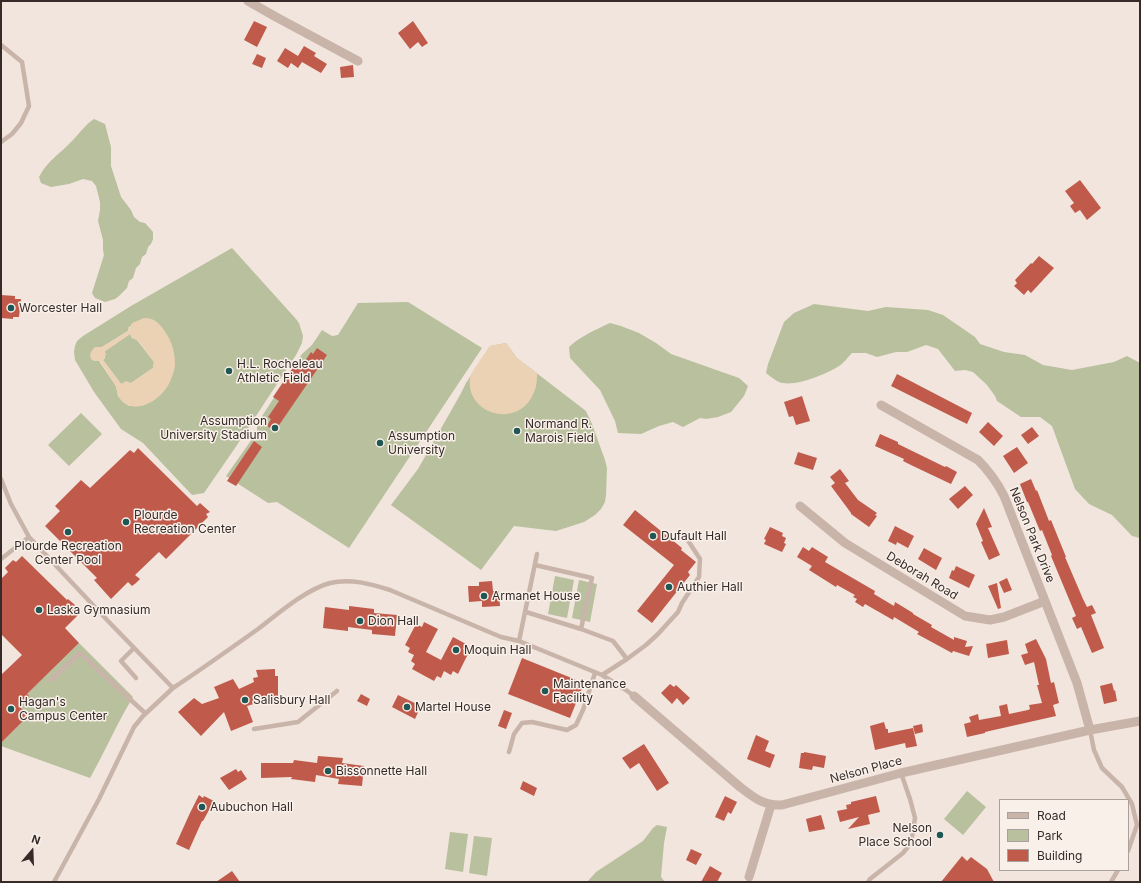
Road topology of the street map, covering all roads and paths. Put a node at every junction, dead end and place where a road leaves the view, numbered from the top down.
1 (248, 1) edge
2 (1, 45) edge
3 (358, 61) dead end
4 (1, 142) edge
5 (881, 405) dead end
6 (1, 479) edge
7 (800, 506) dead end
8 (29, 537) junction
9 (687, 539) dead end
10 (537, 554) dead end
11 (1, 559) edge
12 (535, 565) junction
13 (1045, 602) junction
14 (526, 612) junction
15 (581, 629) junction
16 (519, 641) junction
17 (134, 648) junction
18 (627, 660) junction
19 (595, 673) junction
20 (602, 675) junction
21 (136, 678) dead end
22 (51, 680) dead end
23 (173, 688) junction
24 (337, 691) dead end
25 (634, 696) joint
26 (145, 713) junction
27 (1140, 721) edge
28 (254, 729) dead end
29 (1090, 730) junction
30 (509, 752) dead end
31 (900, 773) junction
32 (771, 805) junction
33 (1129, 847) edge
34 (1117, 871) edge
35 (749, 877) dead end
36 (54, 882) edge
37 (868, 882) edge
38 (1111, 882) edge

1 - 3 street
2 - 4 lane
5 - 13 street, Nelson Park Drive
6 - 8 lane
7 - 13 street, Deborah Road
8 - 11 lane
8 - 17 lane
9 - 18 lane
10 - 12 lane
12 - 14 lane
12 - 15 lane
13 - 29 street, Nelson Park Drive
14 - 15 lane
14 - 16 lane
15 - 18 lane
16 - 19 lane
16 - 23 lane
17 - 21 lane
17 - 23 lane
18 - 20 lane
19 - 20 lane
19 - 30 lane
20 - 25 lane
22 - 26 lane
23 - 26 lane
24 - 28 lane
25 - 32 street
26 - 36 lane
27 - 29 street, Nelson Place
29 - 31 street, Nelson Place
29 - 33 lane
31 - 32 street, Nelson Place
31 - 37 lane
32 - 35 street
34 - 38 lane

